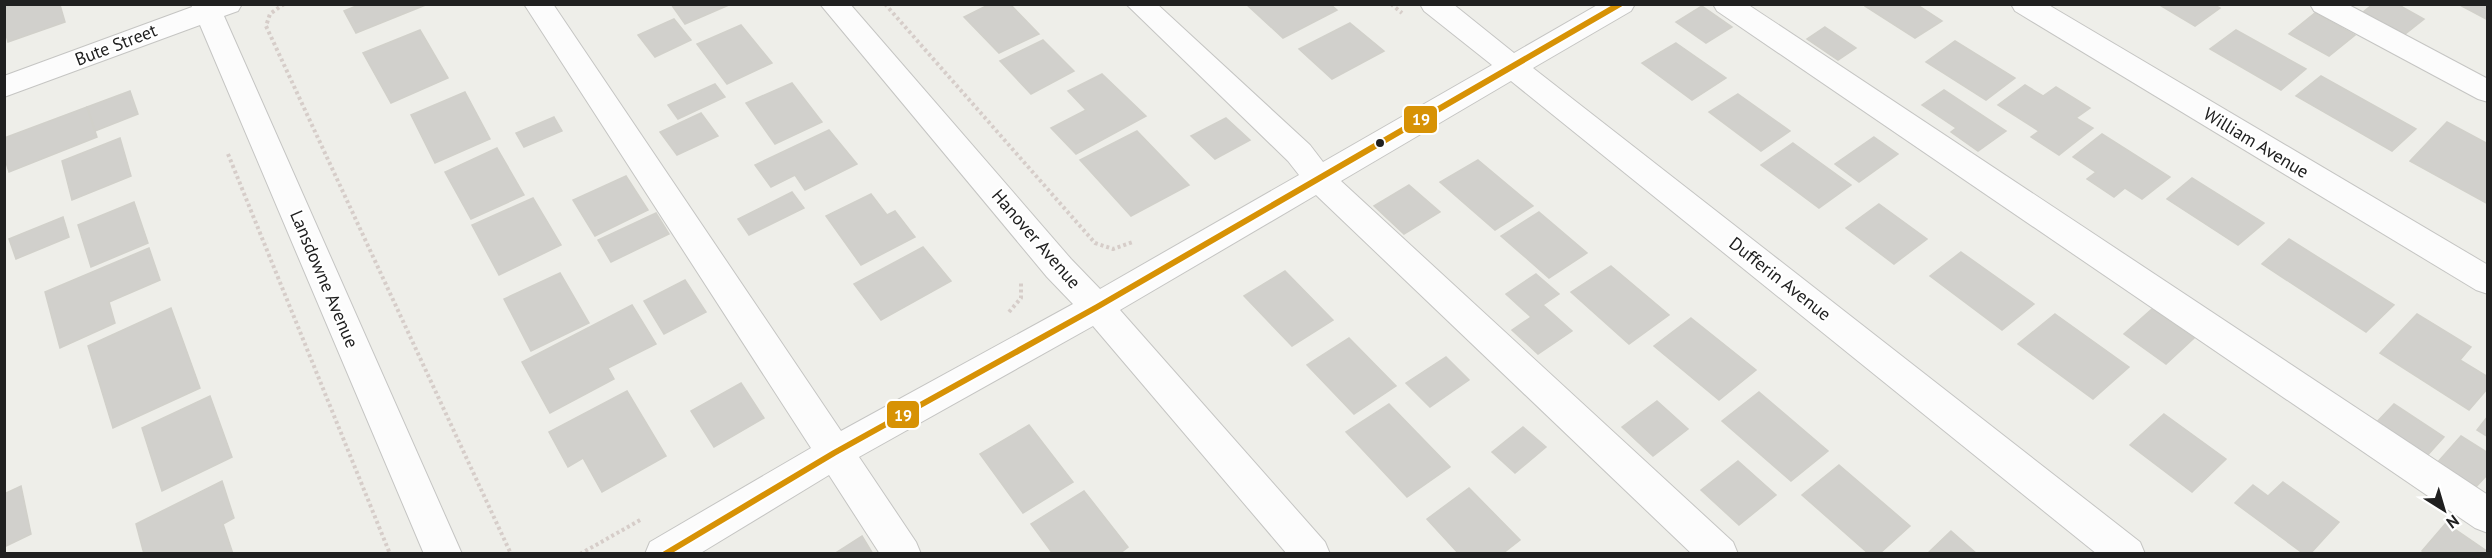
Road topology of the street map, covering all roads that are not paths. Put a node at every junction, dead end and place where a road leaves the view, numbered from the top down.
1 (538, 4) edge
2 (834, 4) edge
3 (1140, 4) edge
4 (1434, 4) edge
5 (1621, 4) edge
6 (1727, 4) edge
7 (2025, 4) edge
8 (2324, 4) edge
9 (214, 7) edge
10 (1512, 67) junction
11 (4, 87) edge
12 (2487, 92) edge
13 (1318, 178) junction
14 (2487, 281) edge
15 (1097, 307) junction
16 (834, 453) junction
17 (2487, 516) edge
18 (443, 554) edge
19 (664, 554) edge
20 (902, 554) edge
21 (1311, 554) edge
22 (1719, 554) edge
23 (2126, 554) edge

1 - 16 street
2 - 15 street, Hanover Avenue
3 - 13 street
4 - 10 street, Dufferin Avenue
5 - 10 street
6 - 17 street
7 - 14 street, William Avenue
8 - 12 street
9 - 11 street, Bute Street
9 - 18 street, Lansdowne Avenue
10 - 13 street
10 - 23 street, Dufferin Avenue
13 - 15 street
13 - 22 street
15 - 16 street
15 - 21 street, Hanover Avenue
16 - 19 street
16 - 20 street

